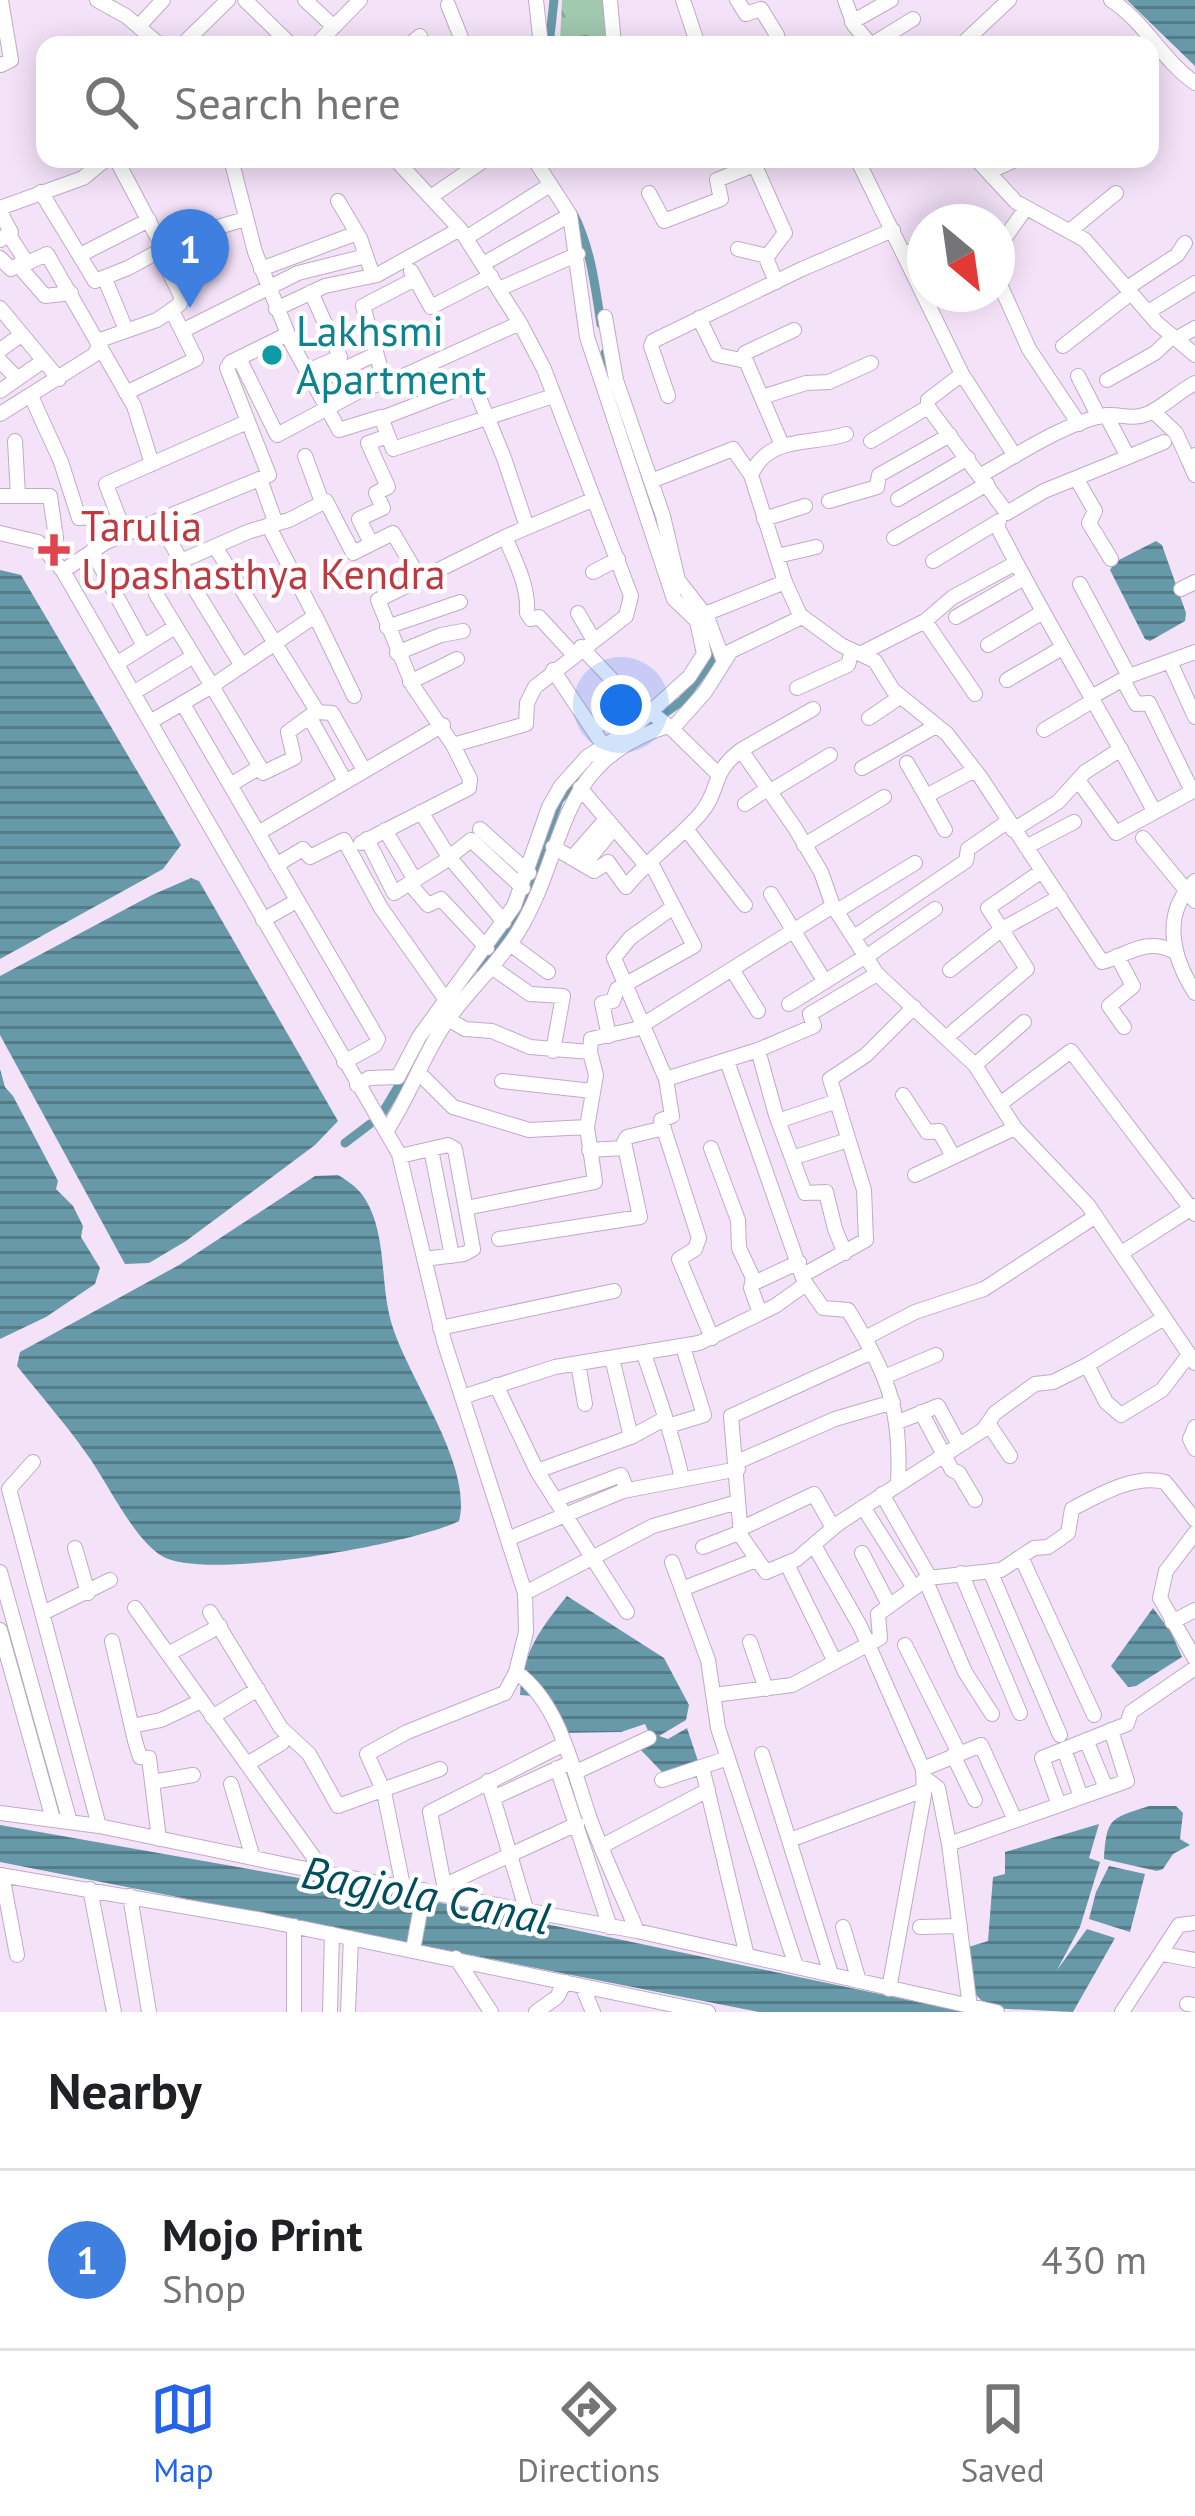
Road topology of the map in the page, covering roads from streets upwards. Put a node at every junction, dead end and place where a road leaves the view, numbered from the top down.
1 (97, 0) edge
2 (163, 0) edge
3 (228, 0) edge
4 (245, 0) edge
5 (305, 0) edge
6 (360, 0) edge
7 (536, 0) edge
8 (610, 0) edge
9 (683, 0) edge
10 (737, 0) edge
11 (845, 0) edge
12 (891, 0) edge
13 (1009, 0) edge
14 (1111, 0) edge
15 (0, 3) edge
16 (448, 5) dead end
17 (913, 20) dead end
18 (852, 22) junction
19 (334, 27) junction
20 (777, 35) dead end
21 (144, 36) edge
22 (148, 36) edge
23 (191, 36) edge
24 (283, 36) edge
25 (325, 36) edge
26 (460, 36) edge
27 (540, 36) edge
28 (613, 36) edge
29 (695, 36) edge
30 (864, 36) edge
31 (886, 36) edge
32 (971, 36) edge
33 (1143, 36) edge
34 (1159, 58) edge
35 (3, 69) edge
36 (1195, 83) edge
37 (95, 168) edge
38 (121, 168) edge
39 (232, 168) edge
40 (410, 168) edge
41 (473, 168) edge
42 (540, 168) edge
43 (741, 168) edge
44 (756, 168) edge
45 (862, 168) edge
46 (985, 168) edge
47 (998, 168) edge
48 (989, 172) junction
49 (550, 185) junction
50 (41, 191) junction
51 (650, 193) dead end
52 (1116, 194) dead end
53 (432, 196) junction
54 (338, 201) dead end
55 (1025, 208) junction
56 (0, 210) edge
57 (570, 215) junction
58 (245, 219) junction
59 (149, 220) junction
60 (1015, 223) edge
61 (893, 230) junction
62 (1071, 230) junction
63 (357, 232) junction
64 (463, 233) junction
65 (4, 238) edge
66 (1185, 243) dead end
67 (737, 248) dead end
68 (161, 249) junction
69 (907, 253) edge
70 (578, 254) junction
71 (904, 254) junction
72 (80, 255) junction
73 (366, 256) junction
74 (766, 256) junction
75 (0, 257) edge
76 (405, 260) junction
77 (262, 269) junction
78 (379, 273) junction
79 (491, 276) junction
80 (105, 279) junction
81 (415, 279) junction
82 (776, 282) junction
83 (1195, 283) edge
84 (393, 288) junction
85 (268, 289) junction
86 (1129, 290) junction
87 (311, 292) junction
88 (71, 293) junction
89 (0, 308) edge
90 (276, 309) junction
91 (172, 311) junction
92 (1012, 312) edge
93 (1148, 312) junction
94 (605, 317) dead end
95 (699, 318) junction
96 (520, 323) junction
97 (1195, 328) edge
98 (126, 330) junction
99 (794, 330) dead end
100 (182, 331) junction
101 (20, 335) junction
102 (287, 335) junction
103 (1174, 337) junction
104 (1063, 346) dead end
105 (99, 349) junction
106 (0, 350) edge
107 (374, 355) junction
108 (1195, 356) edge
109 (238, 358) junction
110 (743, 359) junction
111 (440, 360) junction
112 (0, 361) edge
113 (43, 361) junction
114 (872, 363) dead end
115 (346, 368) junction
116 (962, 374) junction
117 (1078, 376) dead end
118 (310, 377) junction
119 (59, 379) junction
120 (1107, 380) dead end
121 (6, 383) edge
122 (385, 384) junction
123 (1194, 387) edge
124 (452, 390) junction
125 (126, 393) junction
126 (357, 393) junction
127 (31, 396) junction
128 (553, 396) junction
129 (668, 396) dead end
130 (761, 397) junction
131 (928, 407) junction
132 (328, 411) junction
133 (1154, 412) junction
134 (0, 414) edge
135 (486, 416) junction
136 (1102, 416) junction
137 (382, 418) junction
138 (247, 422) junction
139 (1079, 424) junction
140 (846, 434) dead end
141 (950, 435) junction
142 (388, 436) junction
143 (15, 441) dead end
144 (871, 441) dead end
145 (1164, 442) dead end
146 (782, 445) junction
147 (305, 456) dead end
148 (1015, 456) junction
149 (1191, 457) edge
150 (968, 458) junction
151 (1128, 458) junction
152 (152, 464) junction
153 (752, 475) junction
154 (1195, 475) edge
155 (1076, 478) junction
156 (260, 479) junction
157 (984, 479) junction
158 (651, 481) junction
159 (0, 496) edge
160 (17, 496) junction
161 (898, 499) dead end
162 (592, 500) junction
163 (829, 501) dead end
164 (322, 502) junction
165 (805, 506) dead end
166 (764, 519) junction
167 (1002, 519) junction
168 (160, 523) junction
169 (272, 524) junction
170 (526, 527) junction
171 (0, 533) edge
172 (125, 534) junction
173 (505, 537) junction
174 (894, 538) dead end
175 (106, 542) junction
176 (371, 544) junction
177 (816, 547) dead end
178 (45, 548) junction
179 (216, 548) junction
180 (92, 551) junction
181 (777, 556) junction
182 (618, 559) junction
183 (1111, 559) dead end
184 (177, 560) junction
185 (933, 561) dead end
186 (1016, 563) junction
187 (63, 572) junction
188 (593, 572) dead end
189 (419, 578) junction
190 (1024, 578) junction
191 (785, 582) junction
192 (1080, 584) dead end
193 (156, 594) dead end
194 (460, 602) dead end
195 (578, 613) dead end
196 (1041, 613) junction
197 (315, 614) junction
198 (705, 614) junction
199 (802, 617) junction
200 (956, 617) dead end
201 (925, 621) junction
202 (175, 627) junction
203 (387, 627) junction
204 (463, 631) dead end
205 (275, 644) junction
206 (988, 645) dead end
207 (144, 646) junction
208 (582, 647) junction
209 (1062, 648) junction
210 (857, 652) junction
211 (1195, 652) edge
212 (398, 653) junction
213 (192, 657) junction
214 (457, 659) dead end
215 (724, 662) junction
216 (116, 664) junction
217 (1171, 664) junction
218 (242, 666) junction
219 (553, 670) junction
220 (1126, 678) junction
221 (1007, 680) dead end
222 (410, 682) junction
223 (212, 686) junction
224 (796, 688) dead end
225 (133, 693) junction
226 (976, 694) dead end
227 (354, 696) dead end
228 (630, 696) junction
229 (900, 697) junction
230 (1094, 698) junction
231 (183, 704) junction
232 (813, 709) dead end
233 (313, 715) junction
234 (1195, 717) edge
235 (869, 718) dead end
236 (150, 722) junction
237 (662, 722) junction
238 (443, 725) junction
239 (936, 726) junction
240 (593, 730) junction
241 (1044, 730) dead end
242 (453, 745) junction
243 (603, 746) junction
244 (1121, 748) junction
245 (741, 750) junction
246 (830, 755) dead end
247 (907, 763) dead end
248 (862, 768) dead end
249 (258, 769) junction
250 (364, 770) junction
251 (975, 770) junction
252 (717, 773) junction
253 (1078, 780) junction
254 (345, 781) junction
255 (230, 785) junction
256 (580, 788) junction
257 (768, 791) junction
258 (1193, 791) edge
259 (884, 796) dead end
260 (926, 796) junction
261 (745, 804) dead end
262 (421, 812) junction
263 (1154, 812) junction
264 (1074, 822) dead end
265 (610, 823) junction
266 (1010, 826) junction
267 (480, 829) dead end
268 (686, 829) junction
269 (385, 830) junction
270 (945, 830) dead end
271 (257, 833) junction
272 (1143, 838) dead end
273 (367, 839) junction
274 (804, 845) junction
275 (553, 847) junction
276 (1026, 847) junction
277 (350, 848) junction
278 (448, 858) junction
279 (578, 862) junction
280 (647, 862) junction
281 (915, 863) dead end
282 (276, 865) junction
283 (1042, 871) junction
284 (526, 880) junction
285 (412, 882) junction
286 (1192, 891) edge
287 (767, 896) dead end
288 (1060, 897) junction
289 (293, 903) dead end
290 (745, 905) dead end
291 (672, 908) junction
292 (835, 909) junction
293 (935, 909) dead end
294 (263, 920) junction
295 (504, 922) junction
296 (1003, 929) junction
297 (792, 933) junction
298 (854, 937) junction
299 (510, 944) junction
300 (487, 948) junction
301 (1173, 951) junction
302 (1117, 956) junction
303 (866, 957) junction
304 (1195, 958) edge
305 (1180, 967) junction
306 (493, 968) junction
307 (950, 970) dead end
308 (548, 971) dead end
309 (733, 971) junction
310 (877, 974) junction
311 (825, 982) junction
312 (627, 984) junction
313 (1195, 992) edge
314 (446, 1000) junction
315 (789, 1004) dead end
316 (914, 1007) junction
317 (758, 1011) dead end
318 (448, 1019) junction
319 (1024, 1022) dead end
320 (644, 1024) junction
321 (1124, 1027) dead end
322 (609, 1036) junction
323 (947, 1037) junction
324 (758, 1050) junction
325 (553, 1051) junction
326 (590, 1052) junction
327 (727, 1061) junction
328 (344, 1062) junction
329 (975, 1064) junction
330 (418, 1072) junction
331 (666, 1079) junction
332 (502, 1081) dead end
333 (357, 1085) junction
334 (592, 1091) junction
335 (903, 1095) dead end
336 (837, 1101) junction
337 (1000, 1104) junction
338 (778, 1121) junction
339 (587, 1127) junction
340 (664, 1128) junction
341 (1015, 1128) junction
342 (387, 1130) junction
343 (848, 1140) junction
344 (624, 1148) junction
345 (711, 1148) dead end
346 (431, 1149) junction
347 (590, 1150) junction
348 (400, 1156) junction
349 (953, 1156) junction
350 (792, 1158) junction
351 (915, 1174) dead end
352 (466, 1208) junction
353 (1194, 1210) edge
354 (1096, 1216) junction
355 (499, 1239) dead end
356 (1123, 1252) junction
357 (845, 1253) junction
358 (452, 1256) junction
359 (424, 1259) junction
360 (802, 1274) junction
361 (752, 1284) junction
362 (614, 1291) dead end
363 (760, 1313) junction
364 (1164, 1318) junction
365 (440, 1328) junction
366 (712, 1338) junction
367 (869, 1345) junction
368 (683, 1347) junction
369 (644, 1354) junction
370 (936, 1355) dead end
371 (612, 1358) junction
372 (1192, 1359) edge
373 (578, 1363) junction
374 (1087, 1365) junction
375 (884, 1377) junction
376 (496, 1385) junction
377 (462, 1397) junction
378 (893, 1402) junction
379 (585, 1404) dead end
380 (921, 1412) junction
381 (666, 1422) junction
382 (898, 1422) junction
383 (988, 1423) junction
384 (1195, 1427) edge
385 (632, 1437) junction
386 (959, 1445) junction
387 (1195, 1449) edge
388 (943, 1455) junction
389 (1010, 1456) dead end
390 (33, 1462) dead end
391 (738, 1465) junction
392 (537, 1472) junction
393 (682, 1479) junction
394 (898, 1483) junction
395 (627, 1490) junction
396 (882, 1495) junction
397 (555, 1500) junction
398 (975, 1500) dead end
399 (738, 1502) junction
400 (863, 1507) junction
401 (566, 1514) junction
402 (1195, 1520) edge
403 (833, 1528) junction
404 (741, 1530) junction
405 (1195, 1533) edge
406 (510, 1538) junction
407 (703, 1547) dead end
408 (815, 1547) junction
409 (75, 1548) dead end
410 (862, 1553) dead end
411 (591, 1557) junction
412 (1021, 1557) junction
413 (756, 1560) junction
414 (672, 1562) dead end
415 (788, 1564) junction
416 (990, 1571) junction
417 (0, 1573) edge
418 (961, 1573) junction
419 (110, 1580) dead end
420 (922, 1581) junction
421 (682, 1589) junction
422 (88, 1593) junction
423 (525, 1593) junction
424 (889, 1606) junction
425 (44, 1608) junction
426 (135, 1608) dead end
427 (11, 1609) junction
428 (1195, 1610) edge
429 (210, 1612) dead end
430 (627, 1612) dead end
431 (1172, 1622) junction
432 (220, 1627) junction
433 (0, 1630) edge
434 (112, 1641) dead end
435 (750, 1642) dead end
436 (868, 1644) junction
437 (905, 1645) dead end
438 (168, 1654) junction
439 (1195, 1659) edge
440 (835, 1662) junction
441 (1195, 1668) edge
442 (517, 1672) junction
443 (258, 1689) junction
444 (766, 1689) junction
445 (713, 1695) junction
446 (201, 1700) junction
447 (1020, 1713) dead end
448 (992, 1714) dead end
449 (1094, 1715) dead end
450 (212, 1717) junction
451 (132, 1726) junction
452 (1111, 1730) junction
453 (649, 1738) dead end
454 (1086, 1739) junction
455 (1062, 1742) junction
456 (282, 1743) dead end
457 (564, 1744) junction
458 (763, 1754) dead end
459 (956, 1754) junction
460 (728, 1758) junction
461 (247, 1764) junction
462 (568, 1767) junction
463 (702, 1767) junction
464 (440, 1769) dead end
465 (194, 1775) dead end
466 (924, 1779) junction
467 (662, 1780) dead end
468 (488, 1781) junction
469 (152, 1782) junction
470 (230, 1784) dead end
471 (383, 1789) junction
472 (1106, 1789) junction
473 (708, 1790) junction
474 (1082, 1797) junction
475 (493, 1798) junction
476 (975, 1799) dead end
477 (1059, 1805) junction
478 (0, 1813) edge
479 (52, 1819) junction
480 (1016, 1820) junction
481 (70, 1822) junction
482 (577, 1824) junction
483 (99, 1826) junction
484 (159, 1839) junction
485 (790, 1840) junction
486 (949, 1844) junction
487 (602, 1846) junction
488 (512, 1854) junction
489 (254, 1858) junction
490 (325, 1873) junction
491 (1, 1875) edge
492 (403, 1886) junction
493 (90, 1889) junction
494 (446, 1890) junction
495 (130, 1895) junction
496 (423, 1897) junction
497 (527, 1912) junction
498 (1195, 1923) edge
499 (294, 1926) junction
500 (960, 1926) junction
501 (610, 1927) junction
502 (920, 1927) dead end
503 (843, 1928) dead end
504 (637, 1931) junction
505 (332, 1934) junction
506 (351, 1938) junction
507 (414, 1943) junction
508 (1163, 1954) junction
509 (17, 1955) dead end
510 (747, 1955) junction
511 (456, 1958) junction
512 (1195, 1960) edge
513 (796, 1966) junction
514 (831, 1974) junction
515 (859, 1981) junction
516 (565, 1982) junction
517 (582, 1986) junction
518 (889, 1989) junction
519 (665, 2007) edge
520 (970, 2007) junction
521 (114, 2012) edge
522 (149, 2012) edge
523 (294, 2012) edge
524 (330, 2012) edge
525 (348, 2012) edge
526 (491, 2012) edge
527 (536, 2012) edge
528 (592, 2012) edge
529 (707, 2012) edge
530 (997, 2012) edge
531 (1122, 2012) edge

1 - 21 street
2 - 22 street
3 - 23 street
4 - 24 street
5 - 19 street
6 - 19 street
7 - 27 street
8 - 28 street
9 - 29 street
10 - 20 street
11 - 18 street
12 - 18 street
13 - 32 street
14 - 33 street
15 - 35 street
16 - 26 street
17 - 31 street
18 - 30 street
19 - 25 street
34 - 36 street
37 - 50 street
38 - 59 street
39 - 58 street
40 - 53 street
41 - 53 street
42 - 49 street
43 - 51 street
44 - 74 street
45 - 61 street
46 - 48 street
47 - 48 street
48 - 55 street
49 - 57 street
49 - 64 street
50 - 56 street
50 - 72 street
52 - 62 street
53 - 64 street
54 - 63 street
55 - 60 street
55 - 62 street
56 - 65 street
57 - 70 street
57 - 79 street
58 - 68 street
58 - 77 street
59 - 68 street
59 - 72 street
61 - 71 street
61 - 82 street
62 - 86 street
63 - 73 street
63 - 77 street
64 - 76 street
64 - 79 street
65 - 88 street
66 - 86 street
67 - 74 street
68 - 80 street
68 - 91 street
69 - 71 street
70 - 79 street
70 - 237 street
71 - 116 street
72 - 80 street
73 - 78 street
73 - 85 street
74 - 82 street
75 - 88 street
76 - 78 street
76 - 81 street
77 - 85 street
78 - 84 street
78 - 87 street
79 - 81 street
79 - 96 street
80 - 98 street
81 - 84 street
82 - 95 street
83 - 93 street
84 - 107 street
85 - 90 street
85 - 100 street
86 - 93 street
86 - 104 street
87 - 90 street
87 - 118 street
88 - 105 street
89 - 101 street
90 - 102 street
91 - 98 street
91 - 100 street
92 - 139 street
93 - 103 street
94 - 158 street
95 - 110 street
95 - 129 street
96 - 111 street
96 - 128 street
97 - 103 street
98 - 105 street
99 - 110 street
100 - 125 street
101 - 106 street
101 - 113 street
102 - 109 street
102 - 118 street
103 - 108 street
103 - 120 street
105 - 119 street
105 - 125 street
107 - 115 street
107 - 122 street
109 - 132 street
109 - 138 street
110 - 130 street
111 - 122 street
111 - 124 street
112 - 121 street
113 - 119 street
113 - 121 street
114 - 130 street
115 - 118 street
115 - 126 street
116 - 131 street
116 - 148 street
117 - 136 street
118 - 132 street
119 - 127 street
122 - 126 street
123 - 133 street
124 - 135 street
124 - 137 street
125 - 152 street
126 - 132 street
127 - 134 street
127 - 175 street
128 - 135 street
128 - 162 street
130 - 146 street
131 - 141 street
131 - 144 street
132 - 137 street
133 - 136 street
133 - 149 street
135 - 142 street
135 - 170 street
136 - 139 street
136 - 151 street
137 - 142 street
138 - 152 street
138 - 156 street
139 - 148 street
140 - 146 street
141 - 150 street
141 - 163 street
142 - 176 street
143 - 160 street
145 - 151 street
146 - 153 street
147 - 164 street
148 - 157 street
149 - 154 street
150 - 157 street
150 - 161 street
151 - 155 street
152 - 172 street
153 - 158 street
153 - 166 street
155 - 167 street
155 - 183 street
156 - 168 street
156 - 169 street
157 - 167 street
157 - 174 street
158 - 198 street
159 - 160 street
160 - 178 street
162 - 170 street
162 - 182 street
164 - 169 street
164 - 176 street
165 - 166 street
166 - 181 street
167 - 185 street
167 - 186 street
168 - 172 street
168 - 184 street
169 - 179 street
169 - 197 street
170 - 173 street
171 - 178 street
172 - 175 street
173 - 189 street
173 - 208 street
175 - 180 street
176 - 189 street
177 - 181 street
178 - 187 street
179 - 184 street
179 - 205 street
180 - 187 street
180 - 207 street
181 - 191 street
182 - 188 street
182 - 208 street
184 - 218 street
186 - 190 street
186 - 201 street
187 - 216 street
189 - 203 street
190 - 196 street
190 - 200 street
191 - 198 street
191 - 199 street
192 - 220 street
193 - 202 street
194 - 203 street
195 - 208 street
196 - 206 street
196 - 209 street
197 - 205 street
197 - 227 street
198 - 215 street
199 - 210 street
199 - 215 street
201 - 210 street
201 - 226 street
202 - 207 street
202 - 213 street
203 - 212 street
204 - 212 street
205 - 218 street
205 - 233 street
207 - 216 street
208 - 219 street
208 - 228 street
209 - 221 street
209 - 230 street
210 - 224 street
210 - 229 street
211 - 217 street
212 - 222 street
213 - 223 street
213 - 225 street
214 - 222 street
215 - 237 street
216 - 225 street
217 - 220 street
217 - 234 street
218 - 223 street
219 - 240 street
219 - 242 street
220 - 230 street
220 - 258 street
222 - 238 street
223 - 231 street
223 - 249 street
225 - 236 street
228 - 237 street
228 - 240 street
229 - 235 street
229 - 239 street
230 - 241 street
230 - 244 street
231 - 236 street
231 - 255 street
232 - 245 street
233 - 249 street
233 - 250 street
233 - 254 street
236 - 294 street
237 - 243 street
237 - 252 street
237 - 256 street
238 - 242 street
238 - 250 street
239 - 248 street
239 - 251 street
240 - 243 street
242 - 262 street
243 - 284 street
244 - 253 street
244 - 263 street
245 - 252 street
245 - 257 street
246 - 257 street
247 - 260 street
249 - 255 street
250 - 254 street
251 - 260 street
251 - 266 street
252 - 268 street
253 - 263 street
253 - 266 street
254 - 271 street
255 - 271 street
256 - 265 street
256 - 275 street
257 - 261 street
257 - 274 street
258 - 263 street
259 - 274 street
260 - 270 street
262 - 269 street
262 - 278 street
264 - 276 street
265 - 279 street
265 - 280 street
266 - 276 street
266 - 298 street
267 - 284 street
268 - 280 street
268 - 290 street
269 - 273 street
269 - 285 street
271 - 282 street
272 - 286 street
273 - 277 street
273 - 285 street
274 - 292 street
275 - 279 street
275 - 299 street
276 - 283 street
277 - 282 street
277 - 314 street
278 - 284 street
278 - 285 street
278 - 295 street
279 - 280 street
280 - 291 street
281 - 292 street
282 - 328 street
283 - 288 street
283 - 296 street
284 - 295 street
285 - 300 street
286 - 301 street
287 - 297 street
288 - 296 street
288 - 302 street
289 - 294 street
291 - 312 street
291 - 312 street
292 - 297 street
292 - 298 street
293 - 303 street
294 - 328 street
295 - 300 street
296 - 307 street
296 - 323 street
297 - 309 street
297 - 311 street
298 - 303 street
299 - 306 street
299 - 308 street
300 - 314 street
301 - 302 street
301 - 305 street
302 - 321 street
303 - 310 street
303 - 311 street
304 - 305 street
305 - 313 street
306 - 318 street
306 - 325 street
309 - 317 street
309 - 320 street
310 - 316 street
310 - 324 street
311 - 315 street
312 - 320 street
312 - 322 street
314 - 333 street
316 - 323 street
316 - 336 street
318 - 325 street
318 - 330 street
319 - 329 street
320 - 322 street
320 - 331 street
322 - 326 street
323 - 329 street
324 - 327 street
324 - 338 street
325 - 326 street
326 - 334 street
327 - 331 street
327 - 360 street
328 - 333 street
329 - 337 street
330 - 339 street
330 - 342 street
331 - 340 street
332 - 334 street
333 - 342 street
334 - 339 street
335 - 349 street
336 - 338 street
336 - 343 street
337 - 341 street
337 - 353 street
338 - 350 street
339 - 347 street
340 - 344 street
340 - 366 street
341 - 349 street
341 - 354 street
342 - 348 street
343 - 350 street
343 - 357 street
344 - 347 street
344 - 355 street
345 - 361 street
346 - 348 street
346 - 352 street
346 - 358 street
347 - 352 street
348 - 359 street
349 - 351 street
350 - 357 street
352 - 358 street
353 - 356 street
354 - 356 street
354 - 367 street
356 - 364 street
357 - 360 street
358 - 359 street
359 - 365 street
360 - 361 street
360 - 363 street
360 - 367 street
361 - 363 street
362 - 365 street
363 - 366 street
364 - 372 street
364 - 374 street
365 - 377 street
366 - 368 street
367 - 375 street
367 - 391 street
368 - 369 street
368 - 381 street
369 - 371 street
369 - 381 street
370 - 375 street
371 - 373 street
371 - 385 street
372 - 374 street
373 - 376 street
373 - 379 street
374 - 383 street
375 - 378 street
376 - 377 street
376 - 392 street
377 - 406 street
378 - 382 street
378 - 391 street
380 - 382 street
380 - 386 street
380 - 388 street
381 - 385 street
381 - 393 street
382 - 394 street
383 - 386 street
383 - 389 street
384 - 387 street
385 - 392 street
386 - 388 street
388 - 394 street
388 - 398 street
390 - 425 street
391 - 393 street
391 - 399 street
392 - 397 street
393 - 395 street
394 - 396 street
395 - 397 street
395 - 401 street
396 - 400 street
396 - 420 street
397 - 401 street
399 - 404 street
399 - 411 street
400 - 403 street
400 - 420 street
401 - 406 street
401 - 411 street
402 - 412 street
403 - 404 street
403 - 408 street
404 - 407 street
404 - 413 street
405 - 431 street
406 - 423 street
408 - 415 street
408 - 436 street
409 - 422 street
410 - 424 street
411 - 423 street
411 - 430 street
412 - 416 street
412 - 449 street
413 - 415 street
413 - 421 street
414 - 421 street
415 - 440 street
416 - 418 street
416 - 455 street
417 - 427 street
418 - 420 street
418 - 447 street
419 - 422 street
420 - 424 street
420 - 448 street
421 - 445 street
422 - 425 street
423 - 442 street
424 - 436 street
425 - 427 street
425 - 483 street
426 - 438 street
427 - 481 street
428 - 431 street
429 - 432 street
431 - 439 street
432 - 438 street
432 - 443 street
433 - 479 street
434 - 451 street
435 - 444 street
436 - 440 street
436 - 466 street
437 - 459 street
438 - 446 street
440 - 444 street
441 - 452 street
442 - 457 street
442 - 471 street
443 - 450 street
443 - 471 street
444 - 445 street
445 - 460 street
446 - 450 street
446 - 451 street
450 - 461 street
451 - 469 street
452 - 454 street
452 - 472 street
453 - 462 street
454 - 455 street
454 - 472 street
455 - 474 street
455 - 477 street
456 - 461 street
457 - 462 street
457 - 468 street
458 - 485 street
459 - 466 street
459 - 476 street
459 - 480 street
460 - 463 street
460 - 513 street
461 - 490 street
462 - 475 street
462 - 482 street
462 - 487 street
463 - 467 street
463 - 473 street
464 - 471 street
465 - 469 street
466 - 485 street
466 - 486 street
466 - 518 street
468 - 475 street
468 - 494 street
469 - 484 street
470 - 489 street
471 - 492 street
472 - 474 street
473 - 487 street
473 - 510 street
474 - 477 street
475 - 488 street
477 - 480 street
478 - 479 street
479 - 481 street
480 - 486 street
481 - 483 street
482 - 488 street
482 - 501 street
483 - 484 street
484 - 489 street
485 - 514 street
486 - 500 street
487 - 504 street
488 - 494 street
488 - 497 street
489 - 490 street
490 - 492 street
491 - 493 street
491 - 509 street
492 - 496 street
493 - 495 street
493 - 521 street
494 - 496 street
494 - 497 street
495 - 499 street
495 - 522 street
496 - 507 street
497 - 501 street
498 - 508 street
499 - 505 street
499 - 523 street
500 - 502 street
500 - 520 street
501 - 504 street
503 - 515 street
504 - 510 street
505 - 506 street
505 - 524 street
506 - 507 street
506 - 525 street
507 - 511 street
508 - 512 street
508 - 531 street
510 - 513 street
511 - 516 street
511 - 526 street
513 - 514 street
514 - 515 street
515 - 518 street
516 - 517 street
516 - 527 street
517 - 519 street
517 - 528 street
518 - 520 street
519 - 529 street
520 - 530 street

